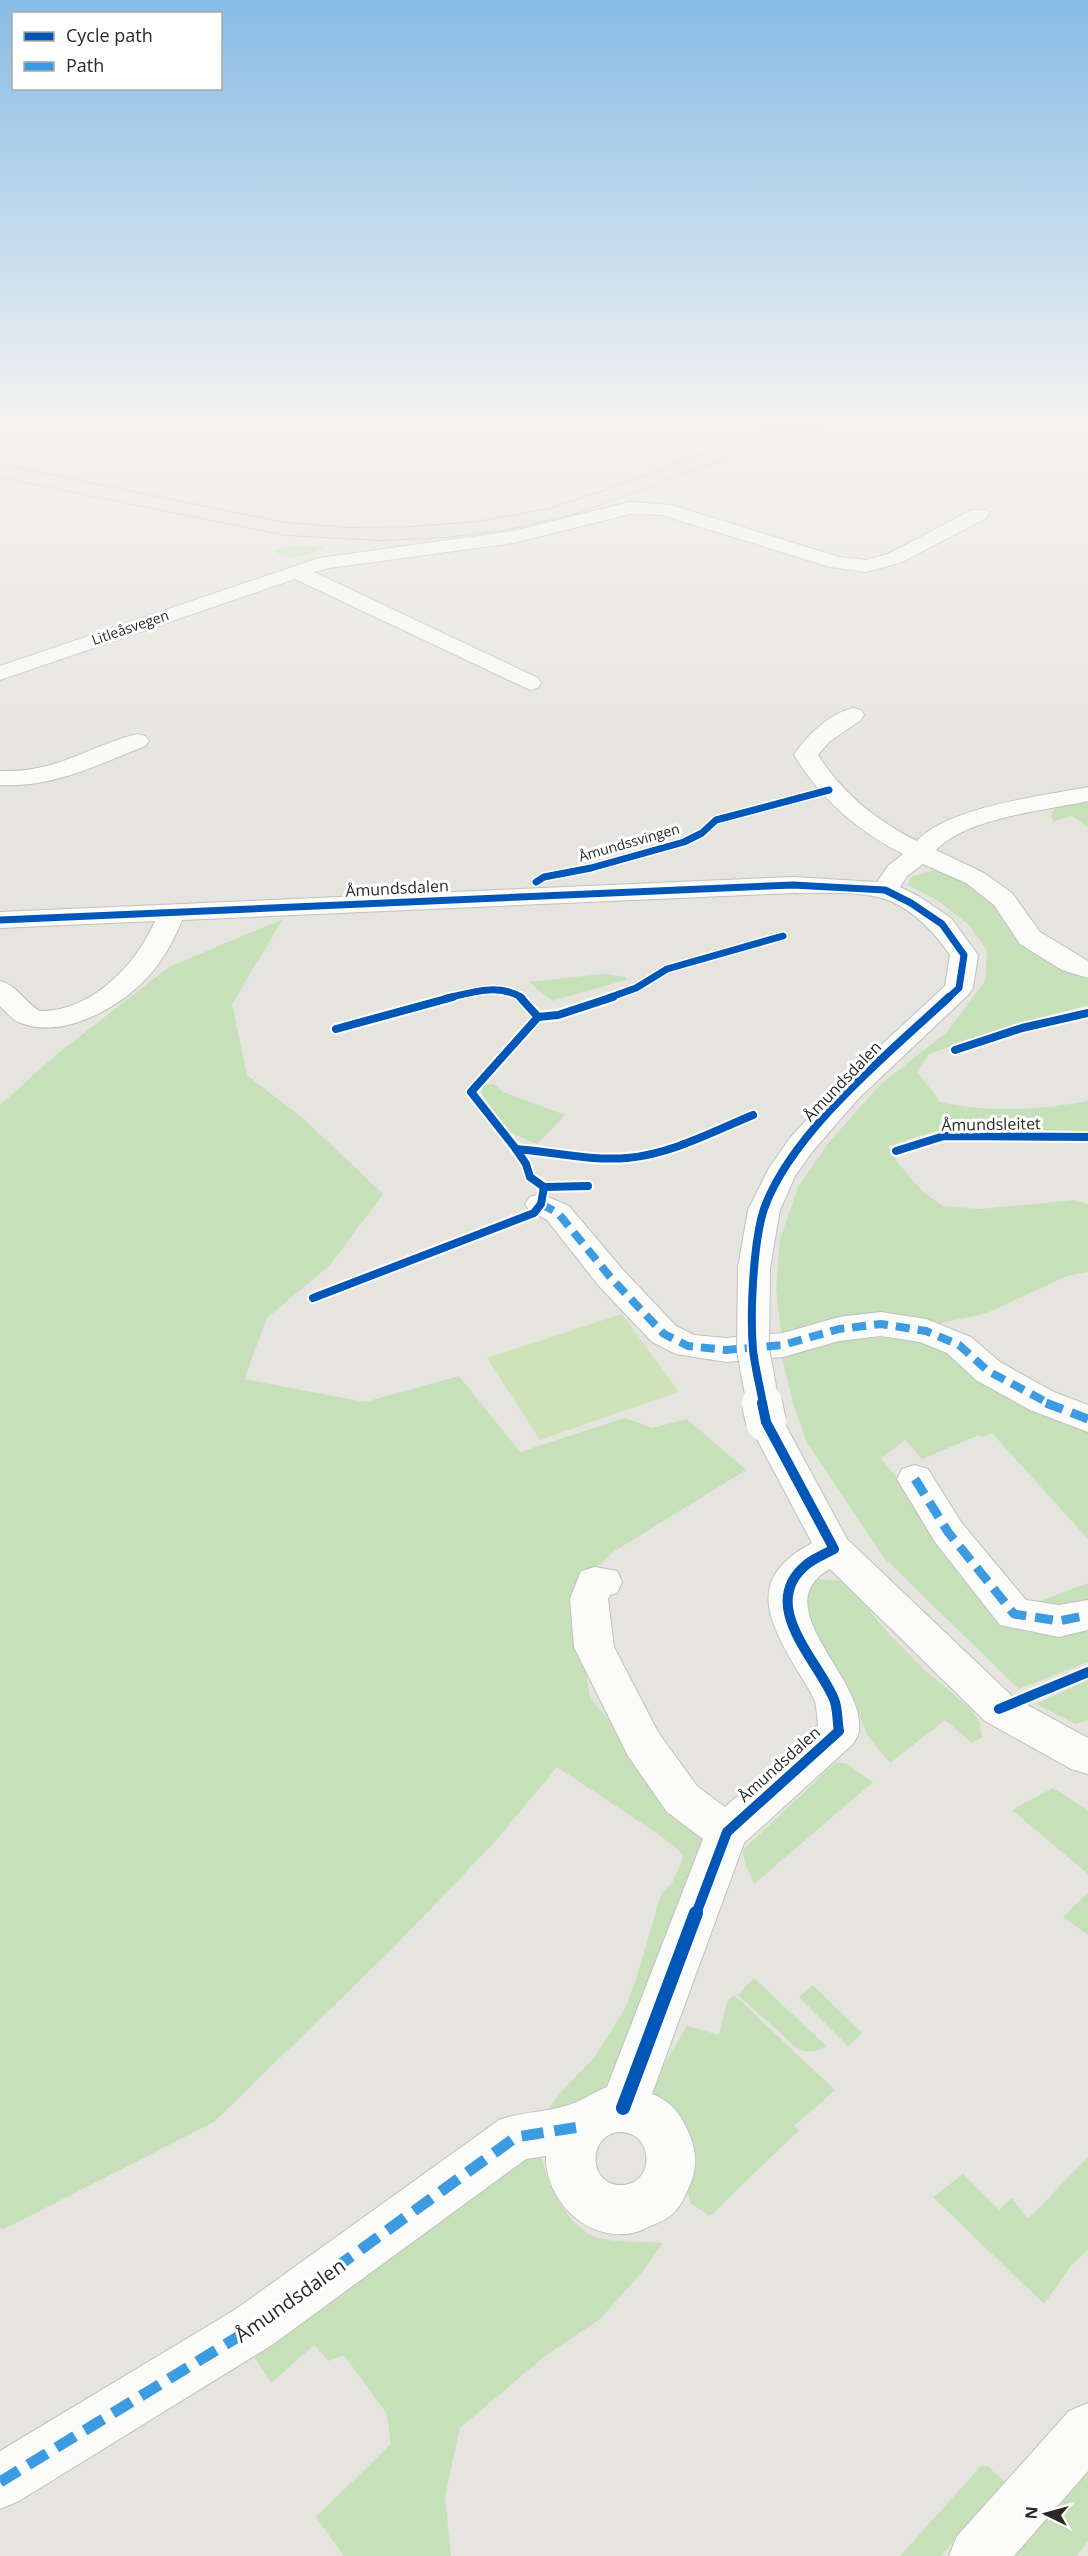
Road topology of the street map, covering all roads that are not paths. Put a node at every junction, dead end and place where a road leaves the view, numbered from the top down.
1 (503, 538) edge
2 (758, 538) edge
3 (932, 538) edge
4 (295, 571) junction
5 (0, 673) edge
6 (530, 683) dead end
7 (853, 715) dead end
8 (137, 741) dead end
9 (0, 778) edge
10 (1088, 794) edge
11 (921, 853) junction
12 (885, 891) junction
13 (171, 914) junction
14 (0, 920) edge
15 (1088, 970) edge
16 (0, 989) edge
17 (541, 1204) dead end
18 (1088, 1419) edge
19 (915, 1479) dead end
20 (834, 1548) junction
21 (603, 1582) dead end
22 (1088, 1615) edge
23 (1087, 1763) edge
24 (727, 1832) junction
25 (1088, 2430) edge
26 (0, 2482) edge
27 (977, 2556) edge

1 - 4 street, Litleåsvegen
2 - 3 street, Litleåsvegen
4 - 5 street, Litleåsvegen
4 - 6 street
7 - 11 street
8 - 9 street
10 - 11 street
11 - 12 street
11 - 15 street
12 - 13 street, Åmundsdalen
12 - 20 street, Åmundsdalen, bridge
13 - 14 street, Åmundsdalen
13 - 16 street
17 - 18 street
19 - 22 street
20 - 23 street, Åmundsdalen
20 - 24 street, Åmundsdalen
21 - 24 street
24 - 26 street, Åmundsdalen
25 - 27 street

